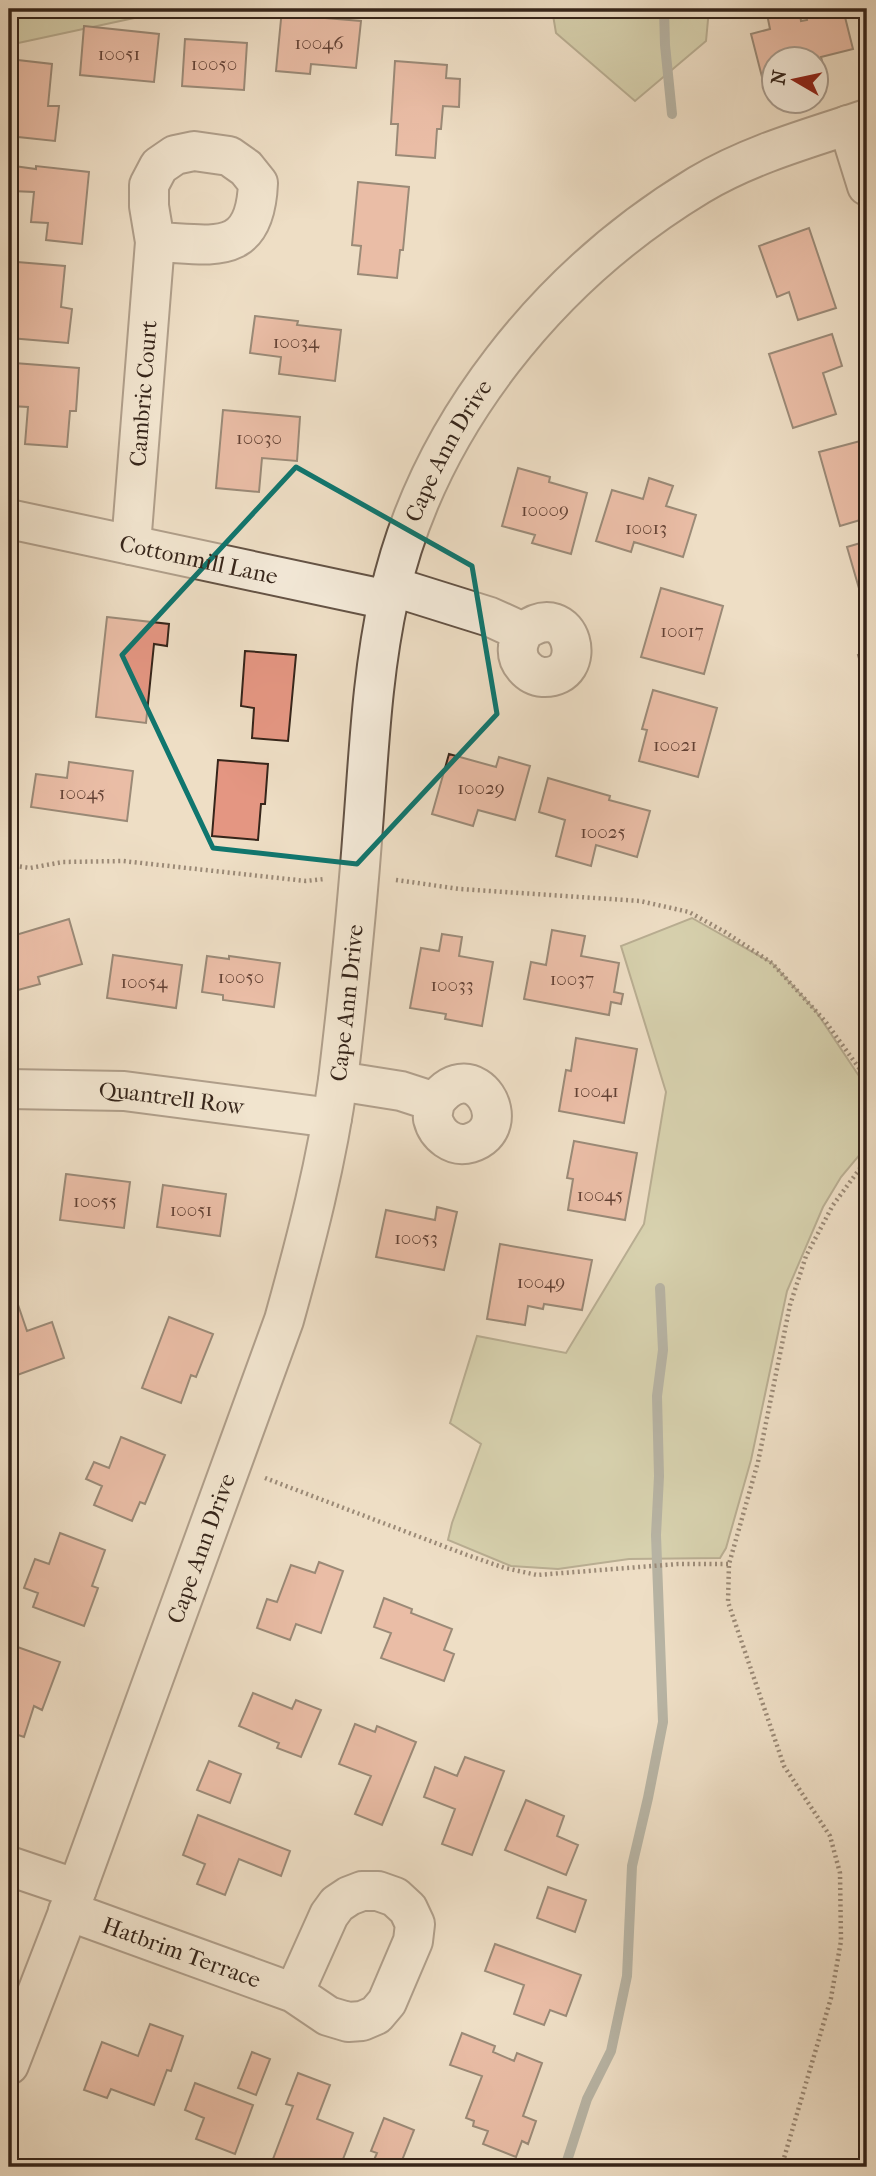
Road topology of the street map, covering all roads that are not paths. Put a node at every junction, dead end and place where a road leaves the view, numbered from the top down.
1 (858, 122) edge
2 (867, 186) edge
3 (155, 242) dead end
4 (9, 519) edge
5 (131, 545) junction
6 (390, 593) junction
7 (523, 632) dead end
8 (338, 1081) junction
9 (9, 1089) edge
10 (435, 1102) dead end
11 (332, 1118) junction
12 (9, 1866) edge
13 (72, 1900) junction
14 (294, 1993) dead end
15 (9, 2065) edge

1 - 2 street
1 - 6 street, Cape Ann Drive
3 - 5 street, Cambric Court
4 - 5 street, Cottonmill Lane
5 - 6 street, Cottonmill Lane
6 - 7 street, Cottonmill Lane
6 - 8 street, Cape Ann Drive
8 - 10 street
8 - 11 street, Cape Ann Drive
9 - 11 street, Quantrell Row
11 - 13 street, Cape Ann Drive
12 - 13 street, Hatbrim Terrace
13 - 14 street, Hatbrim Terrace
13 - 15 street, Cape Ann Drive

